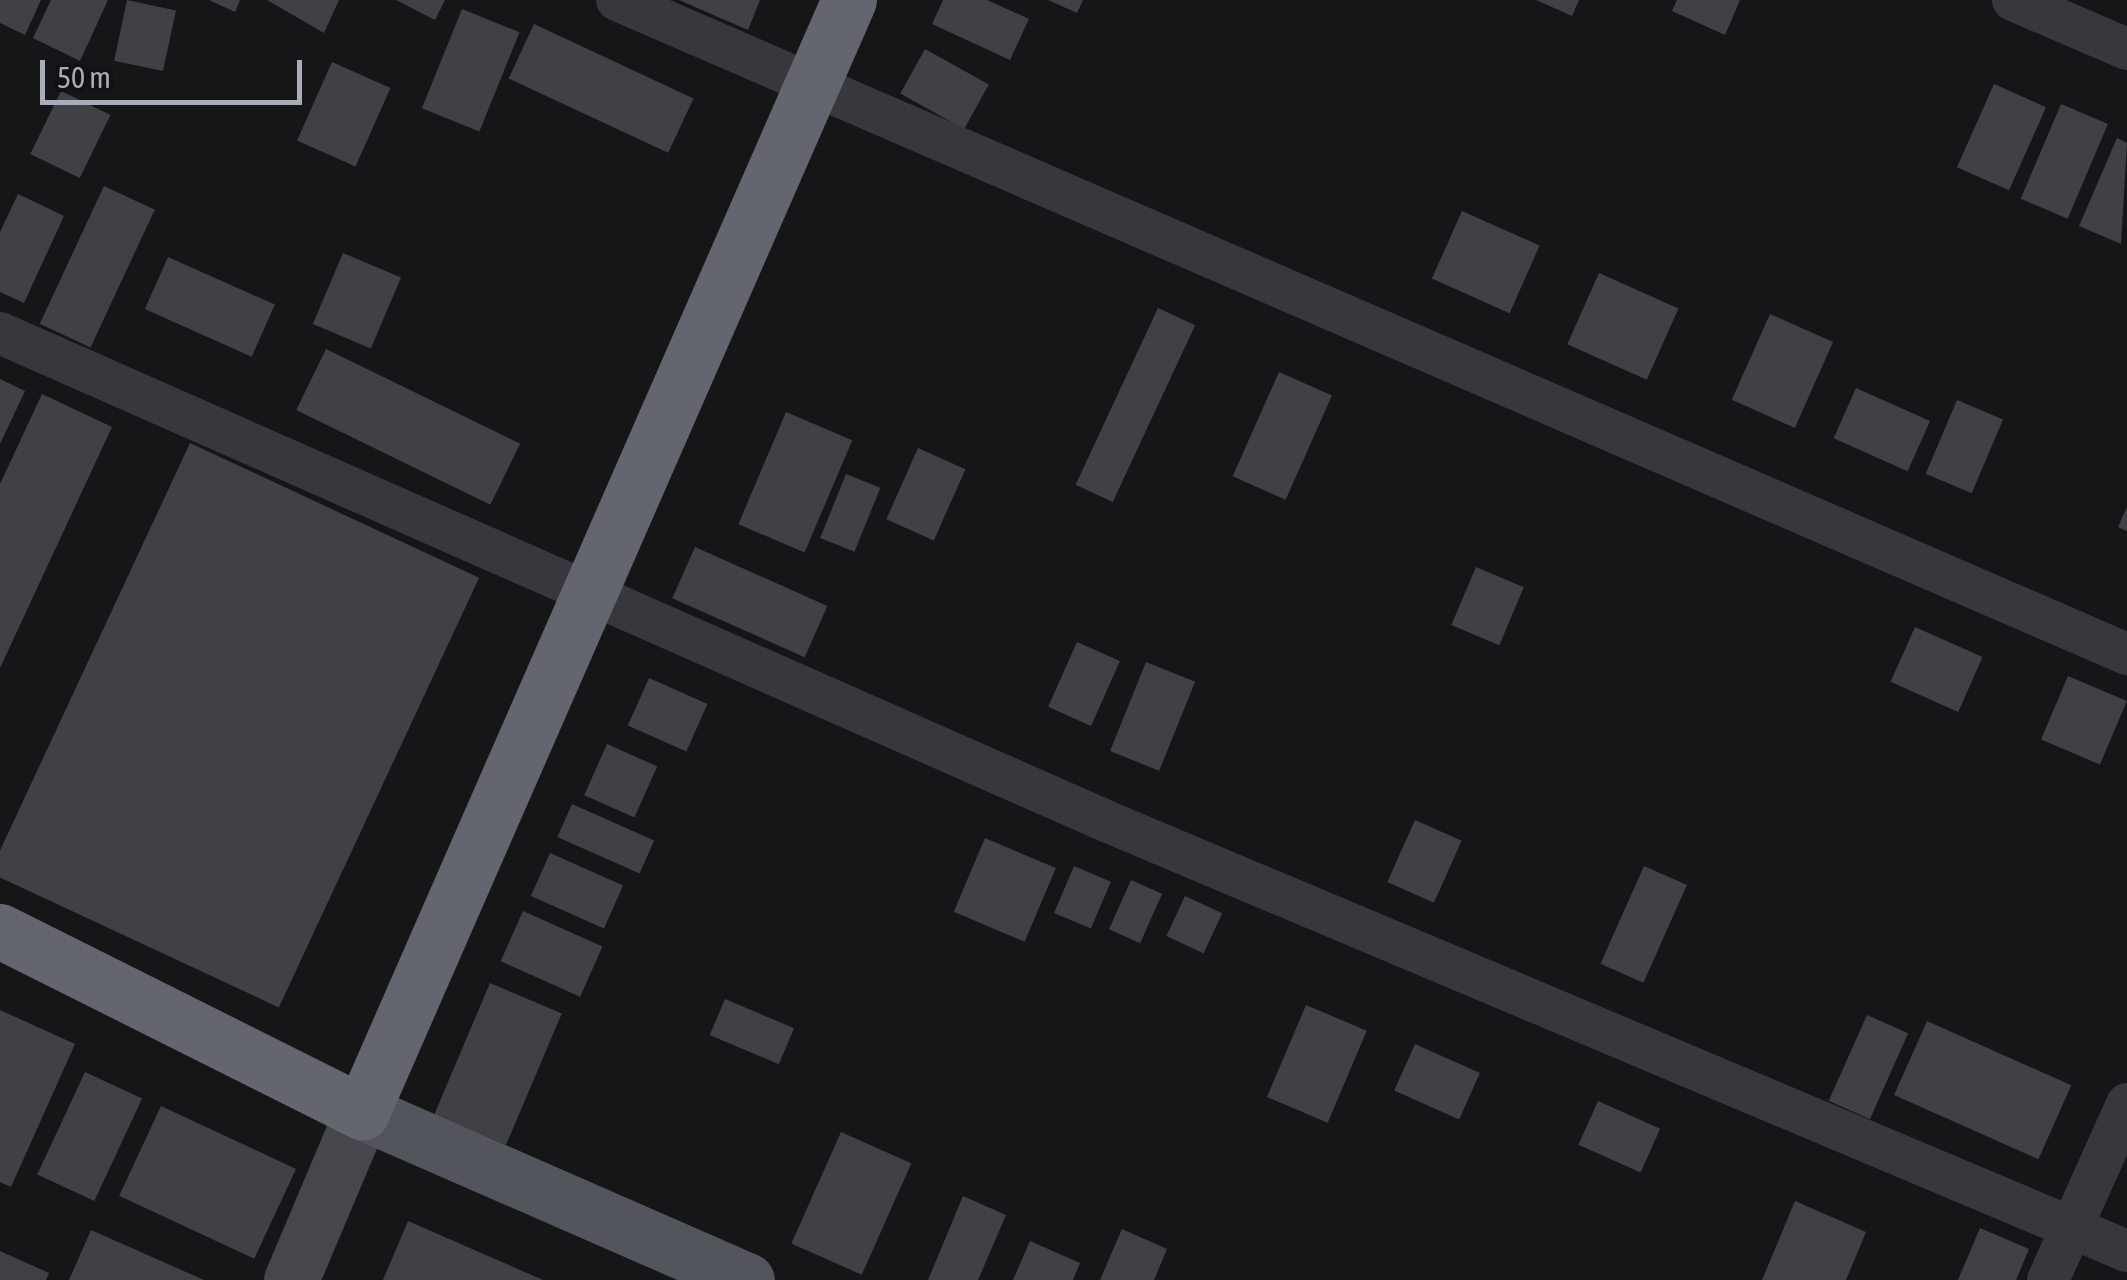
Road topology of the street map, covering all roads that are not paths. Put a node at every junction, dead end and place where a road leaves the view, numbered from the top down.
1 (616, 0) edge
2 (849, 0) edge
3 (2013, 0) edge
4 (2127, 49) edge
5 (811, 86) junction
6 (0, 332) edge
7 (590, 592) junction
8 (2127, 654) edge
9 (0, 931) edge
10 (2127, 1104) edge
11 (362, 1112) junction
12 (2071, 1226) junction
13 (2127, 1252) edge
14 (291, 1280) edge
15 (747, 1280) edge
16 (2048, 1280) edge

1 - 5 street
2 - 5 highway
3 - 4 street
5 - 7 highway
5 - 8 street
6 - 7 street
7 - 11 highway
7 - 12 street
9 - 11 highway
10 - 12 street
11 - 14 street
11 - 15 main road
12 - 13 street
12 - 16 street

